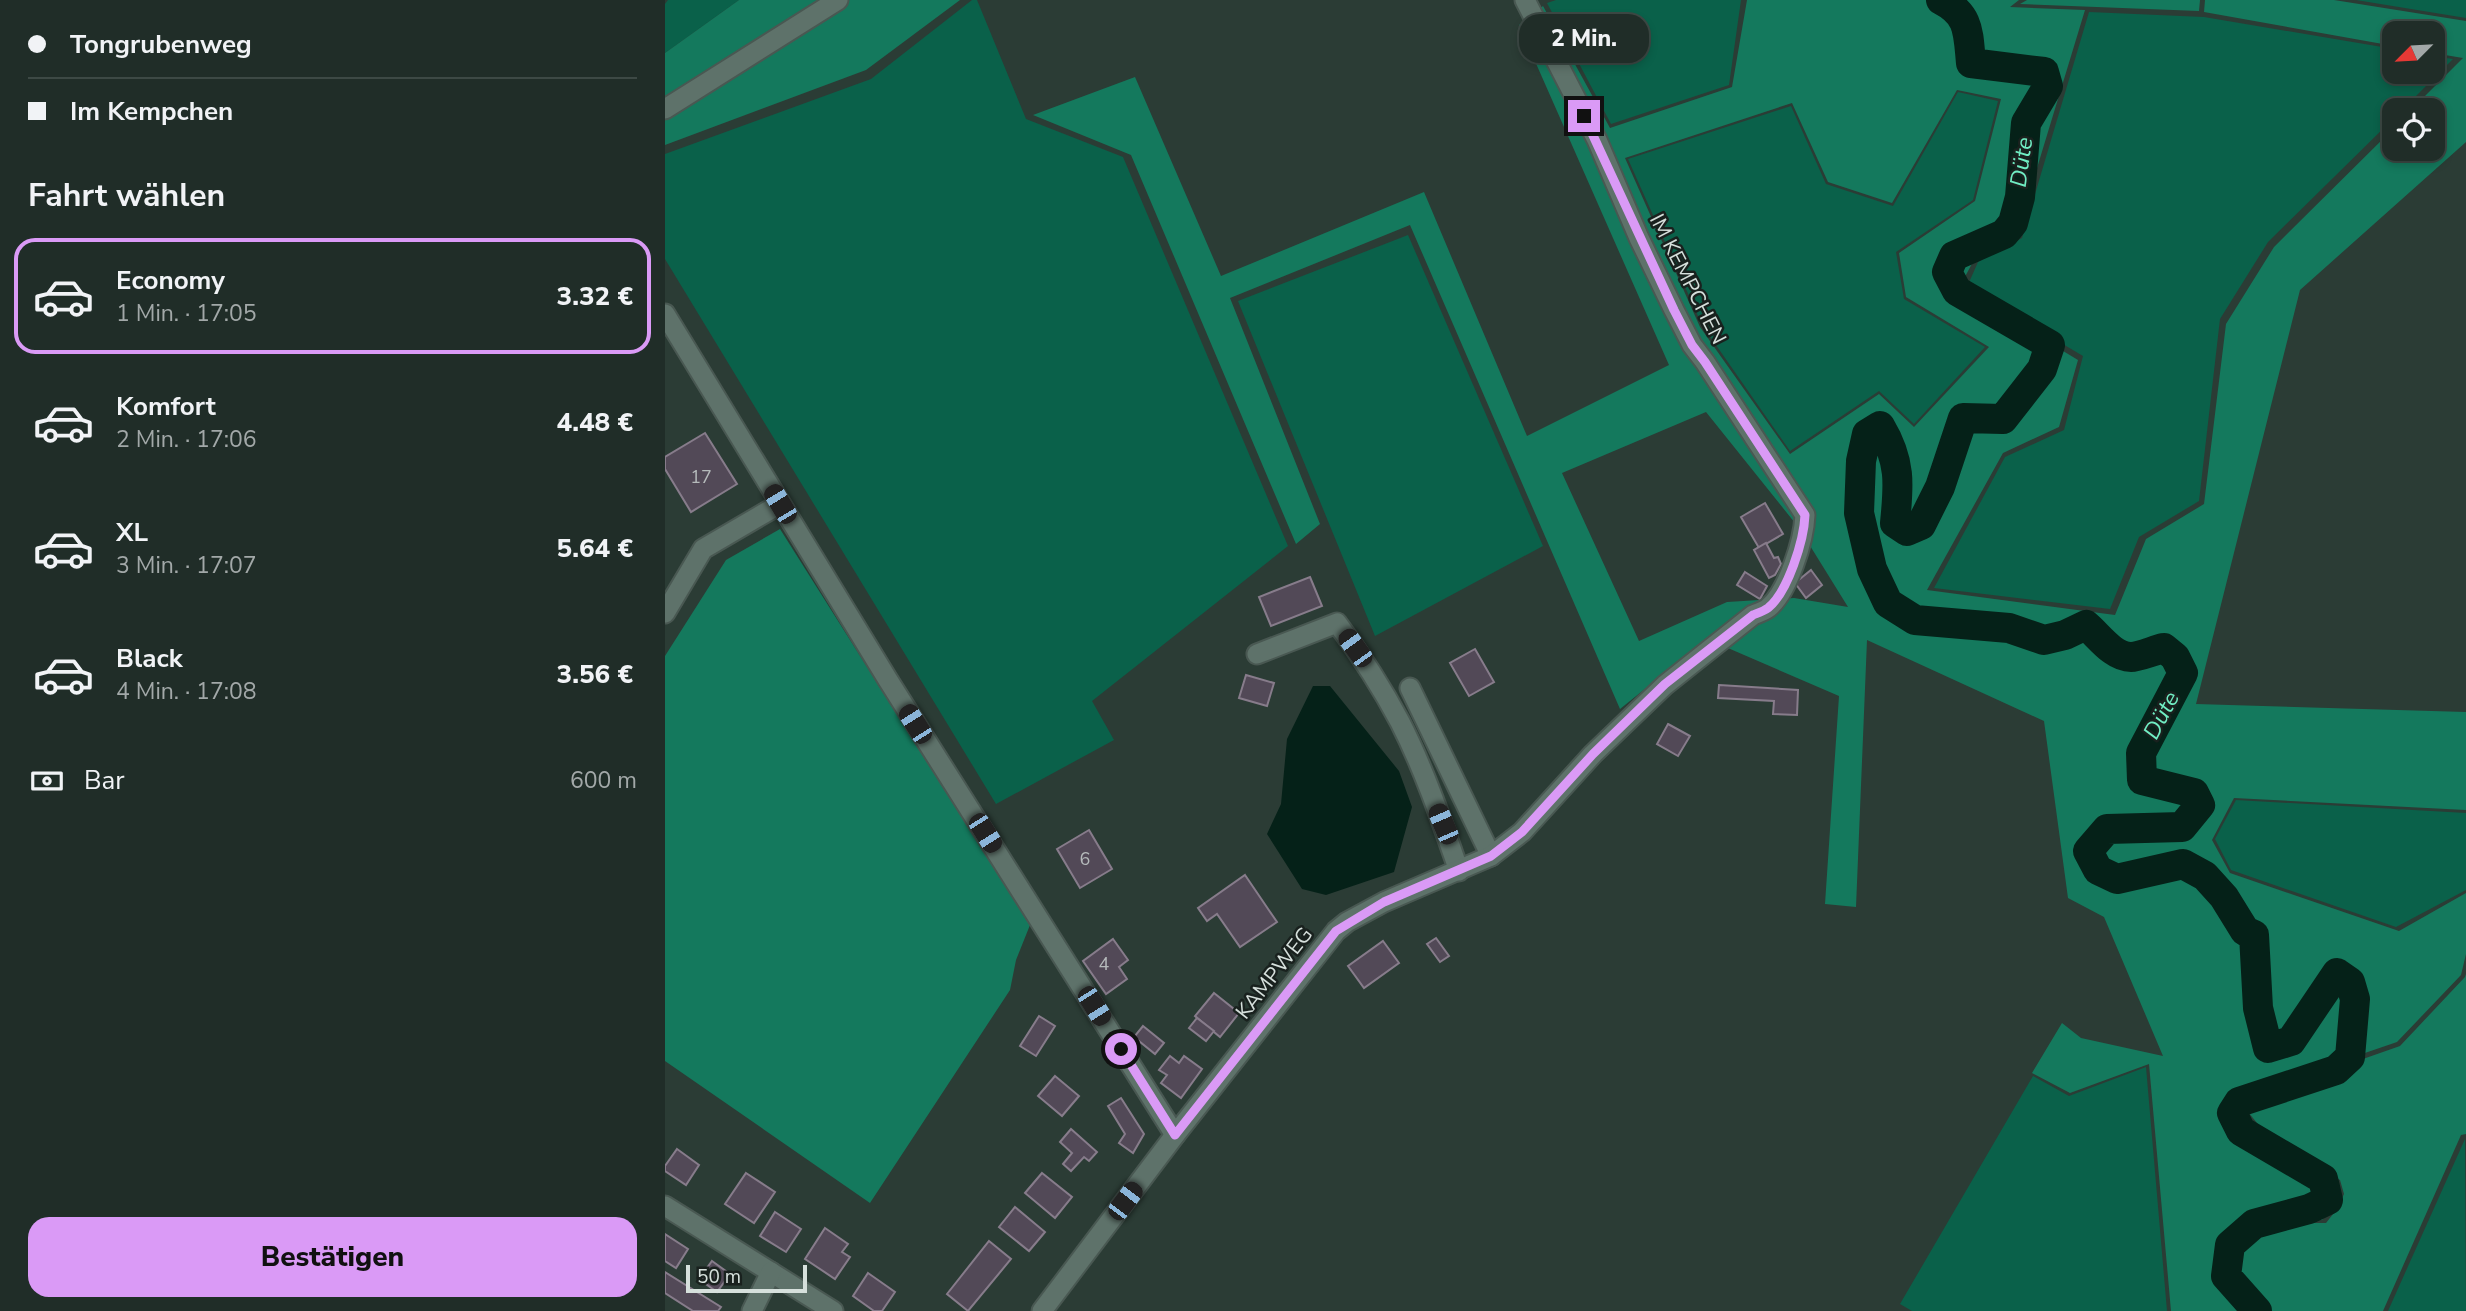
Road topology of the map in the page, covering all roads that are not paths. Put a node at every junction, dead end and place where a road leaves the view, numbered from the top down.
1 (838, 0) edge
2 (1525, 0) edge
3 (665, 109) edge
4 (665, 314) edge
5 (780, 504) junction
6 (1769, 607) joint
7 (665, 614) edge
8 (1257, 654) dead end
9 (1410, 688) dead end
10 (1491, 856) junction
11 (1459, 872) junction
12 (1175, 1135) junction
13 (665, 1206) edge
14 (771, 1272) junction
15 (752, 1311) edge
16 (834, 1311) edge
17 (1042, 1311) edge

1 - 3 street
2 - 6 street, IM KEMPCHEN
4 - 5 street
5 - 7 street
5 - 12 street
6 - 10 street, KAMPWEG
8 - 11 street
9 - 10 street
10 - 11 street, KAMPWEG
11 - 12 street, KAMPWEG
12 - 17 street, KAMPWEG
13 - 14 street
14 - 15 street
14 - 16 street

